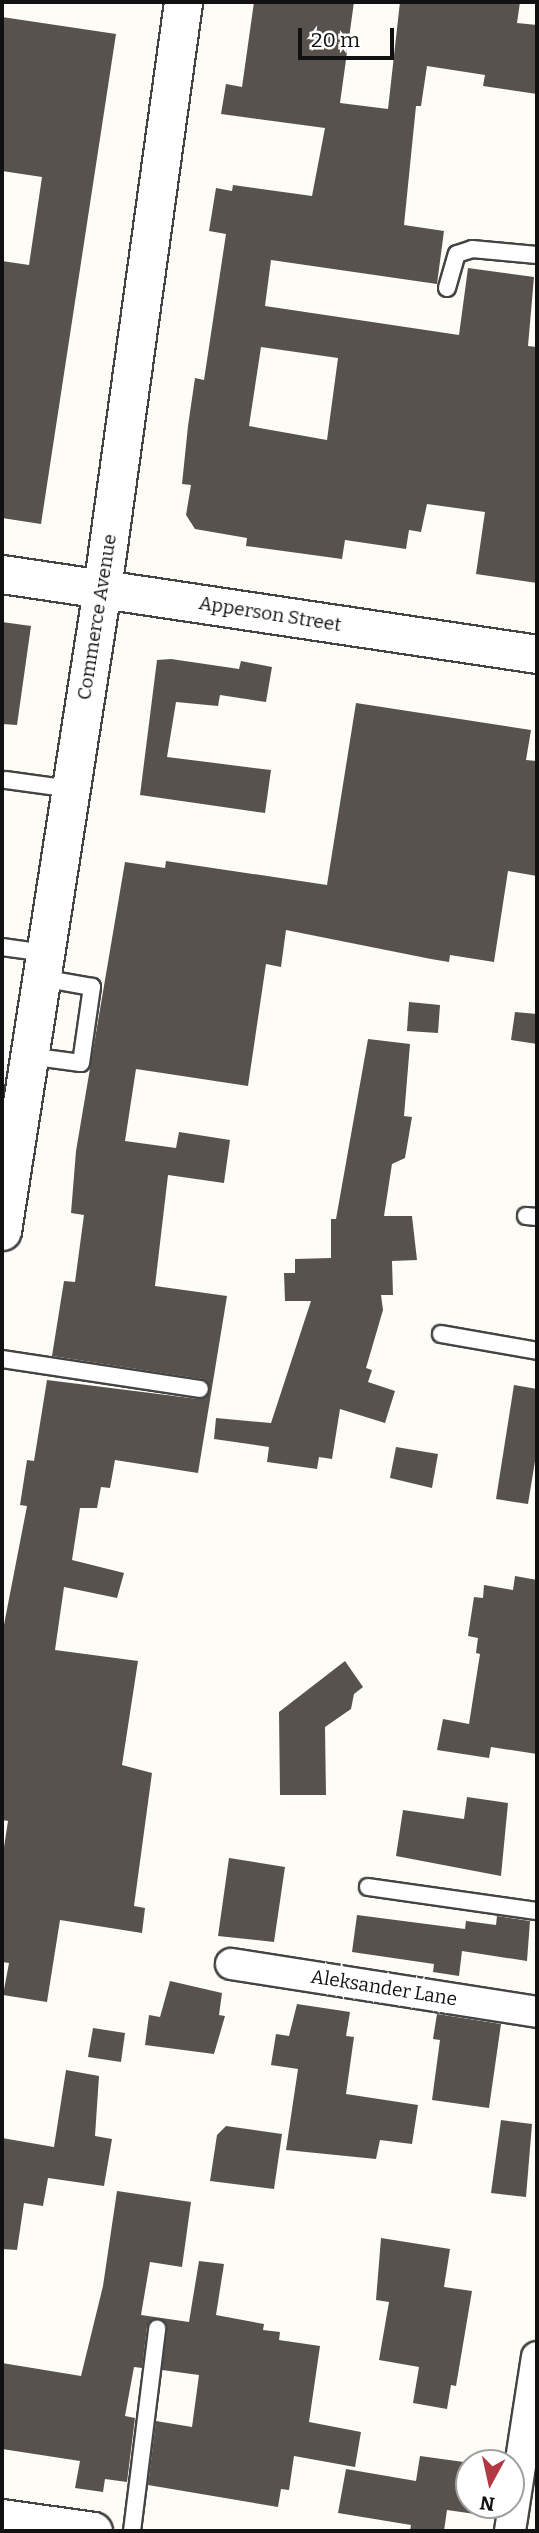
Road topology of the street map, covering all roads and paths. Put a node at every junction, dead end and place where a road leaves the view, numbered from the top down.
1 (183, 2) edge
2 (537, 255) edge
3 (447, 288) dead end
4 (2, 574) edge
5 (102, 589) junction
6 (537, 654) edge
7 (6, 780) dead end
8 (71, 789) junction
9 (2, 947) edge
10 (43, 966) junction
11 (29, 1056) junction
12 (8, 1149) edge
13 (2, 1231) edge
14 (441, 1334) dead end
15 (537, 1351) edge
16 (2, 1359) edge
17 (200, 1389) dead end
18 (368, 1887) dead end
19 (537, 1911) edge
20 (230, 1964) dead end
21 (537, 2012) edge
22 (158, 2329) dead end
23 (537, 2357) edge
24 (2, 2518) edge
25 (93, 2531) edge
26 (132, 2531) edge
27 (510, 2531) edge

1 - 5 street, Commerce Avenue
2 - 3 lane
4 - 5 street, Apperson Street
5 - 6 street, Apperson Street
5 - 8 street, Commerce Avenue
7 - 8 lane
8 - 10 street, Commerce Avenue
9 - 10 lane
10 - 11 street, Commerce Avenue
10 - 11 lane
11 - 12 street, Commerce Avenue
12 - 13 street, Commerce Avenue
14 - 15 lane
16 - 17 lane
18 - 19 lane
20 - 21 street, Aleksander Lane
22 - 26 lane
23 - 27 street
24 - 25 street

